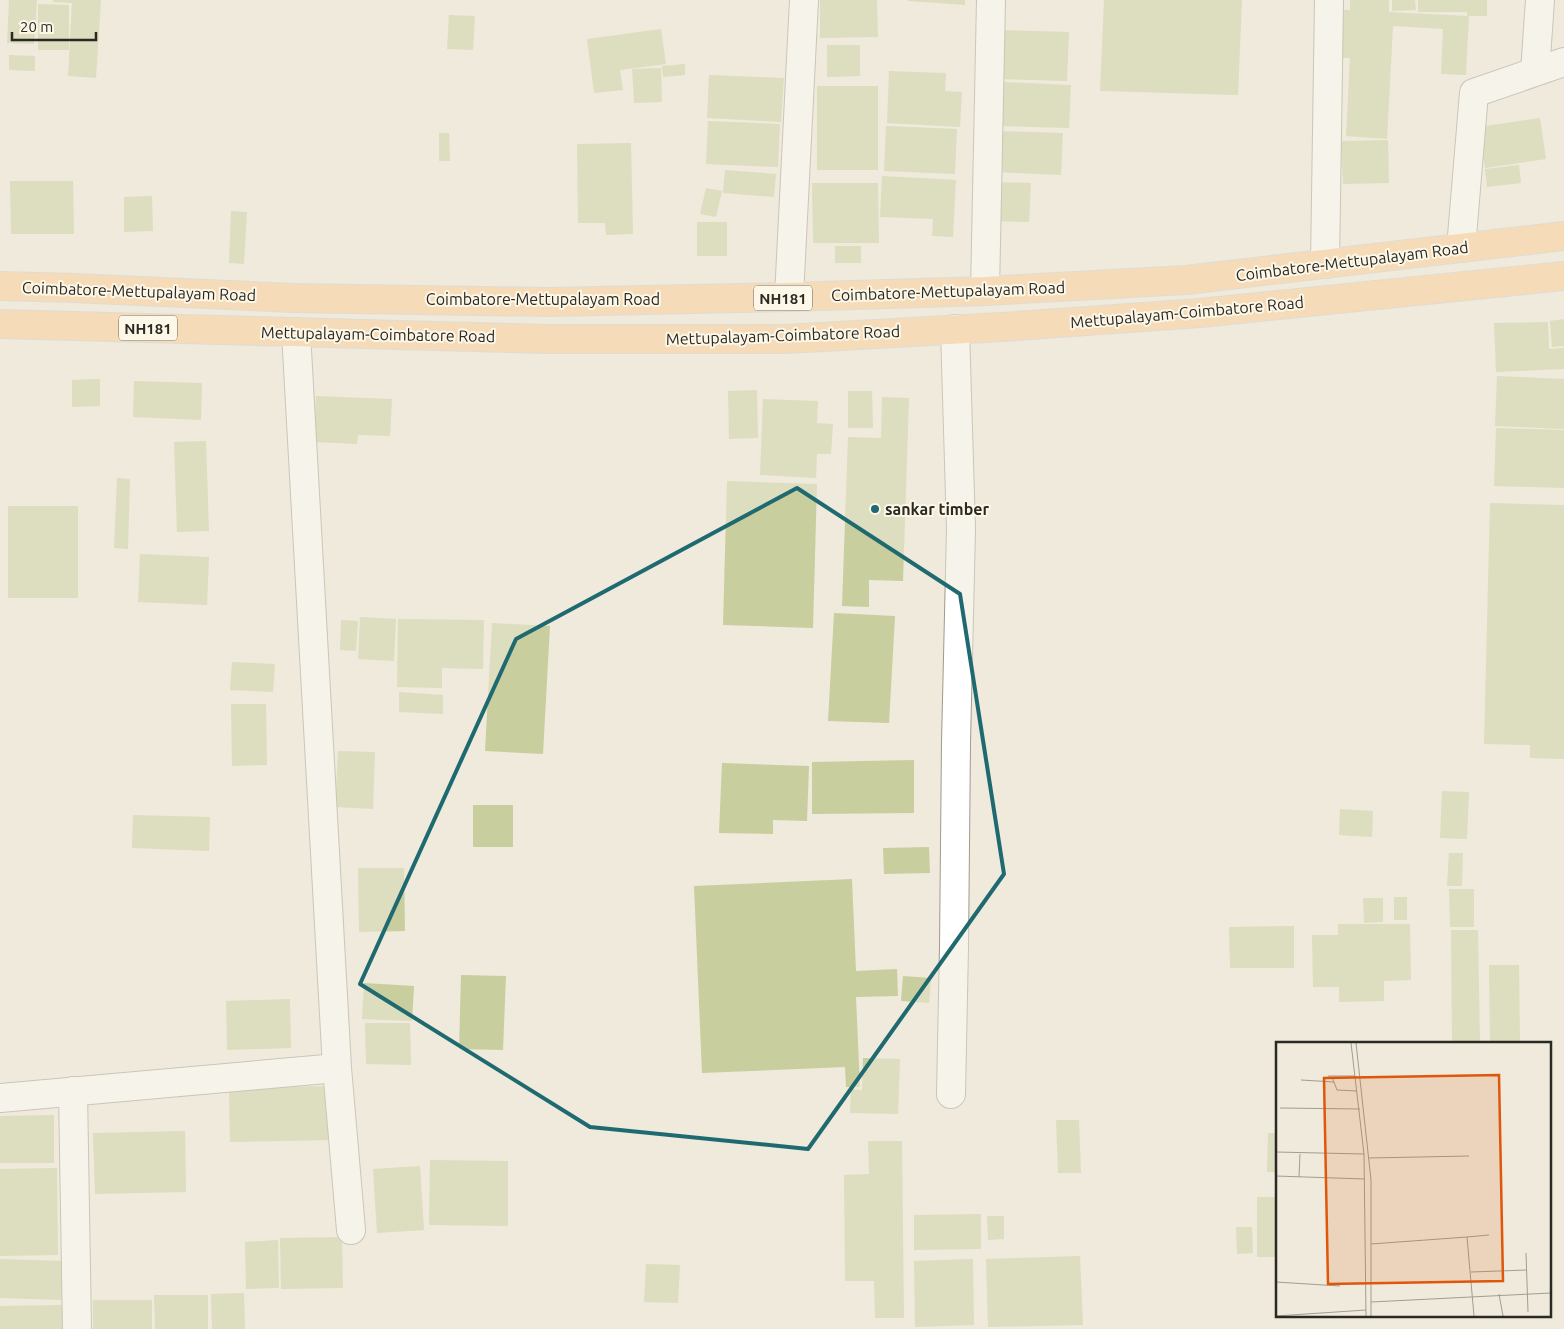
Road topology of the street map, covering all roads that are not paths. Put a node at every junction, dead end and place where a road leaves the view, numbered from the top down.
1 (804, 0) edge
2 (990, 0) edge
3 (1329, 0) edge
4 (1540, 0) edge
5 (1564, 62) edge
6 (1535, 72) junction
7 (1564, 236) edge
8 (1461, 248) junction
9 (1325, 264) junction
10 (1564, 276) edge
11 (0, 286) edge
12 (985, 291) junction
13 (789, 298) junction
14 (0, 324) edge
15 (955, 329) junction
16 (296, 332) junction
17 (337, 1068) junction
18 (73, 1091) junction
19 (951, 1094) dead end
20 (0, 1098) edge
21 (351, 1230) dead end
22 (77, 1329) edge

1 - 13 street
2 - 12 street
3 - 9 street
4 - 6 street
5 - 6 street
6 - 8 street
7 - 8 highway, Coimbatore-Mettupalayam Road / NH181
8 - 9 highway, Coimbatore-Mettupalayam Road / NH181
9 - 12 highway, Coimbatore-Mettupalayam Road / NH181
10 - 15 highway, Mettupalayam-Coimbatore Road / NH181
11 - 13 highway, Coimbatore-Mettupalayam Road / NH181
12 - 13 highway, Coimbatore-Mettupalayam Road / NH181
14 - 16 highway, Mettupalayam-Coimbatore Road / NH181
15 - 16 highway, Mettupalayam-Coimbatore Road / NH181
15 - 19 street
16 - 17 street
17 - 18 street
17 - 21 street
18 - 20 street
18 - 22 street

